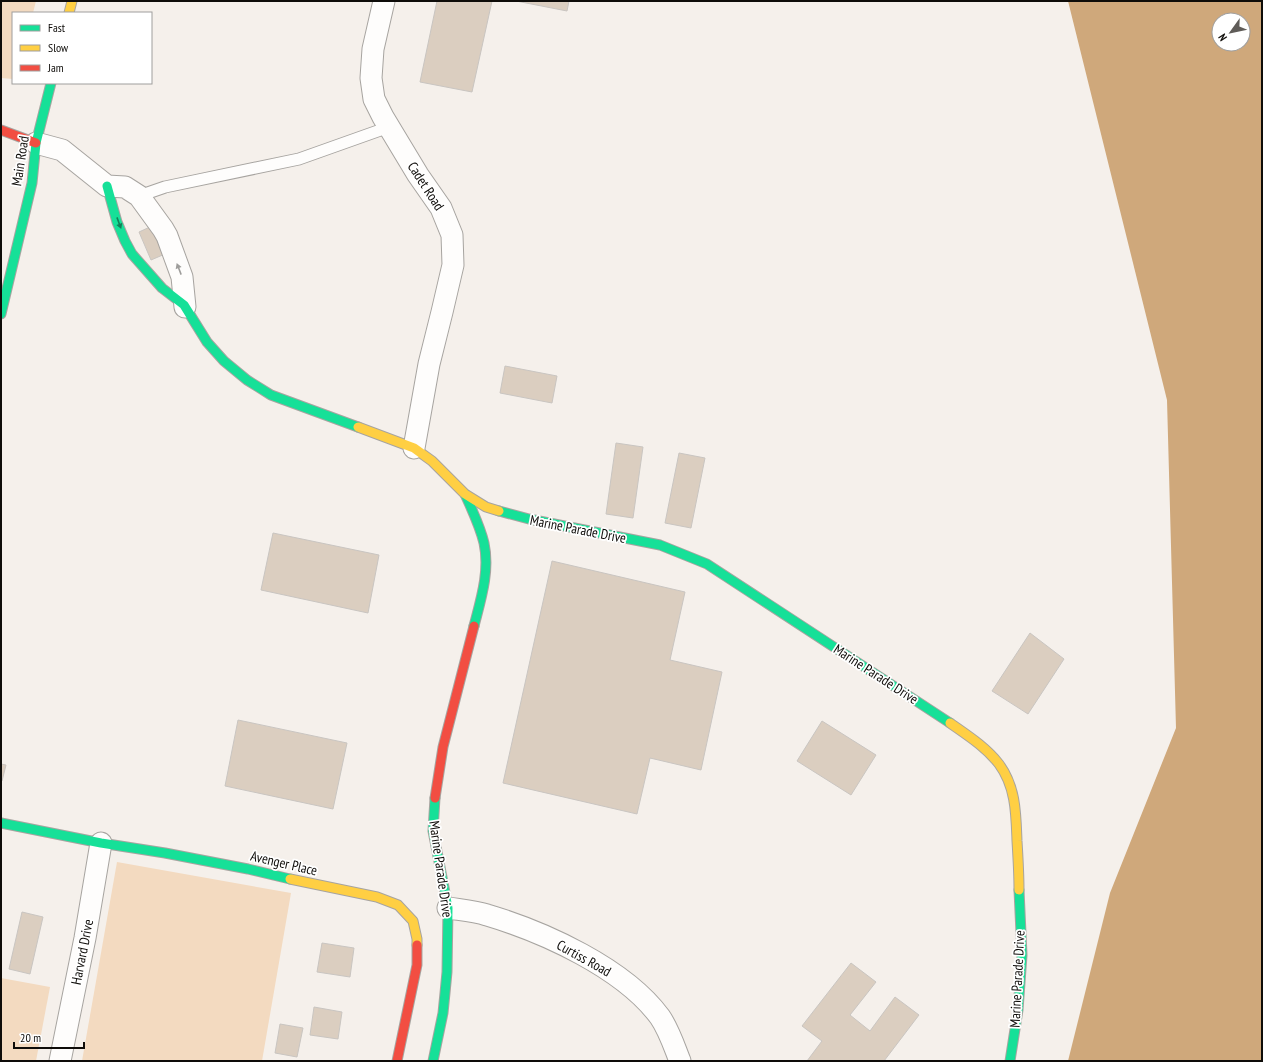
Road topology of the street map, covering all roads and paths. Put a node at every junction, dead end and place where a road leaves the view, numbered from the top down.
1 (72, 1) edge
2 (384, 1) edge
3 (69, 12) edge
4 (52, 84) edge
5 (389, 127) junction
6 (1, 130) edge
7 (36, 143) junction
8 (107, 186) junction
9 (139, 196) junction
10 (185, 307) junction
11 (1, 314) edge
12 (414, 448) junction
13 (465, 494) junction
14 (1, 823) edge
15 (101, 844) junction
16 (448, 908) junction
17 (60, 1061) edge
18 (397, 1061) edge
19 (433, 1061) edge
20 (680, 1061) edge
21 (1010, 1061) edge

1 - 3 street
2 - 5 street, Cadet Road
4 - 7 street, Main Road
5 - 9 lane
5 - 12 street, Cadet Road
6 - 7 street
7 - 8 street
7 - 11 street, Main Road
8 - 9 street, Marine Parade Drive
8 -> 10 street, Marine Parade Drive
10 -> 9 street, Marine Parade Drive
10 - 12 street, Marine Parade Drive
12 - 13 street, Marine Parade Drive
13 - 16 street, Marine Parade Drive
13 - 21 street, Marine Parade Drive
14 - 15 street, Avenger Place
15 - 17 street, Harvard Drive
15 - 18 street, Avenger Place
16 - 19 street, Marine Parade Drive
16 - 20 street, Curtiss Road

